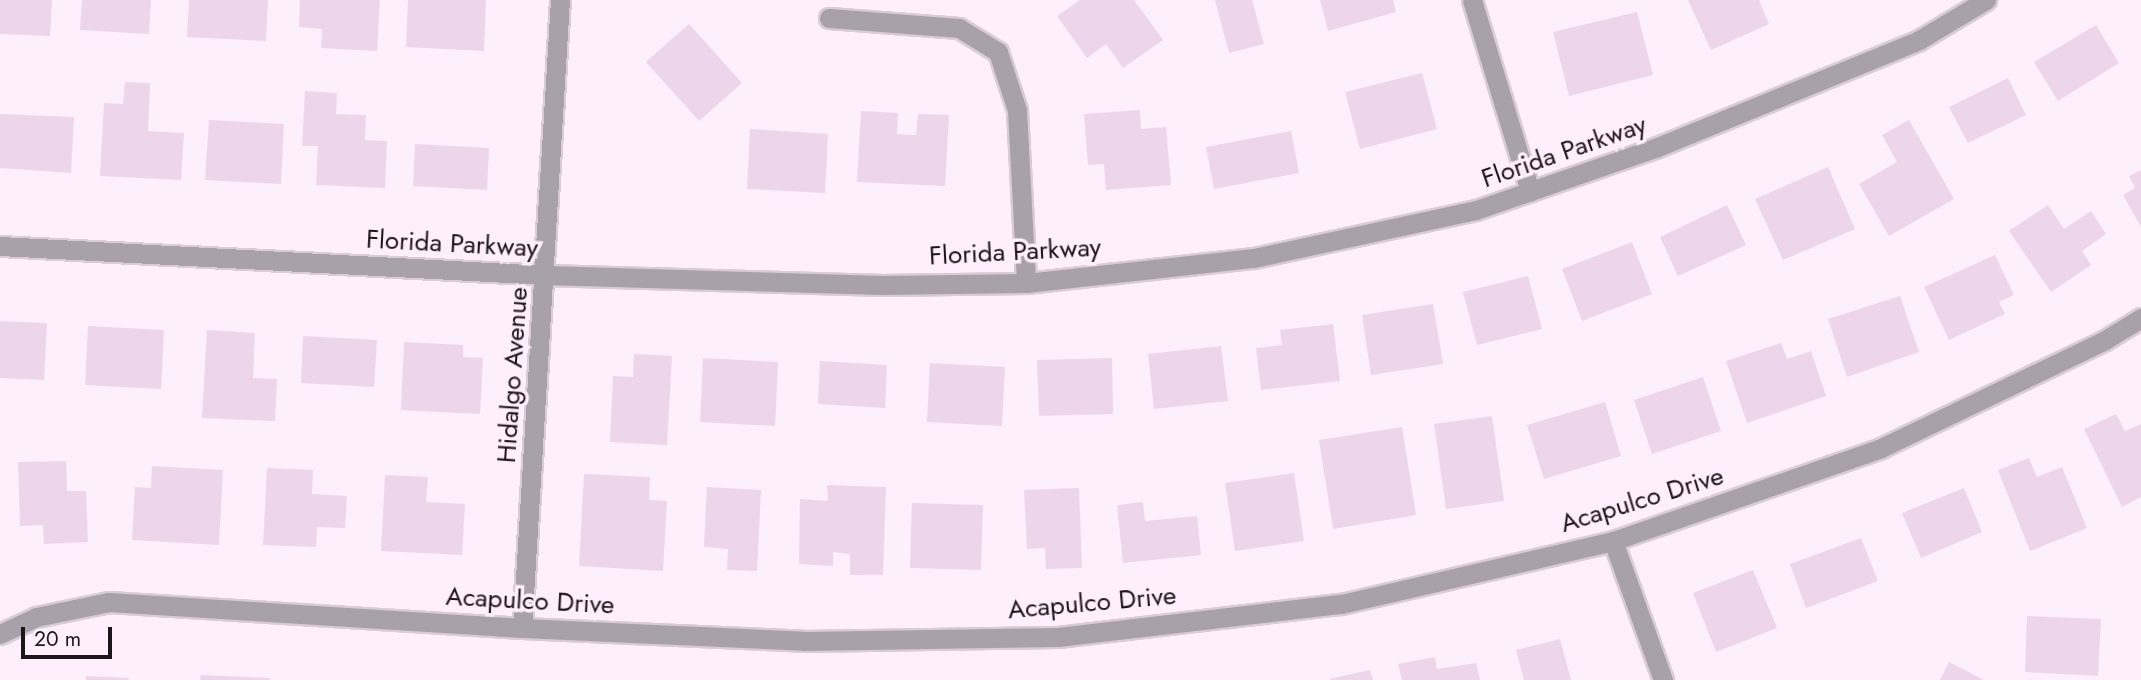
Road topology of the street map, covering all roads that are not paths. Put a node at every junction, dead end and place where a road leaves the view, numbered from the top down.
1 (560, 0) edge
2 (1472, 0) edge
3 (1986, 0) edge
4 (829, 18) dead end
5 (1530, 191) junction
6 (0, 246) edge
7 (546, 275) junction
8 (1026, 283) junction
9 (2141, 318) edge
10 (1613, 541) junction
11 (522, 628) junction
12 (0, 634) edge
13 (1664, 680) edge

1 - 7 street, Hidalgo Avenue
2 - 5 street
3 - 5 street, Florida Parkway
4 - 8 street
5 - 8 street, Florida Parkway
6 - 7 street, Florida Parkway
7 - 8 street, Florida Parkway
7 - 11 street, Hidalgo Avenue
9 - 10 street, Acapulco Drive
10 - 11 street, Acapulco Drive
10 - 13 street
11 - 12 street, Acapulco Drive

